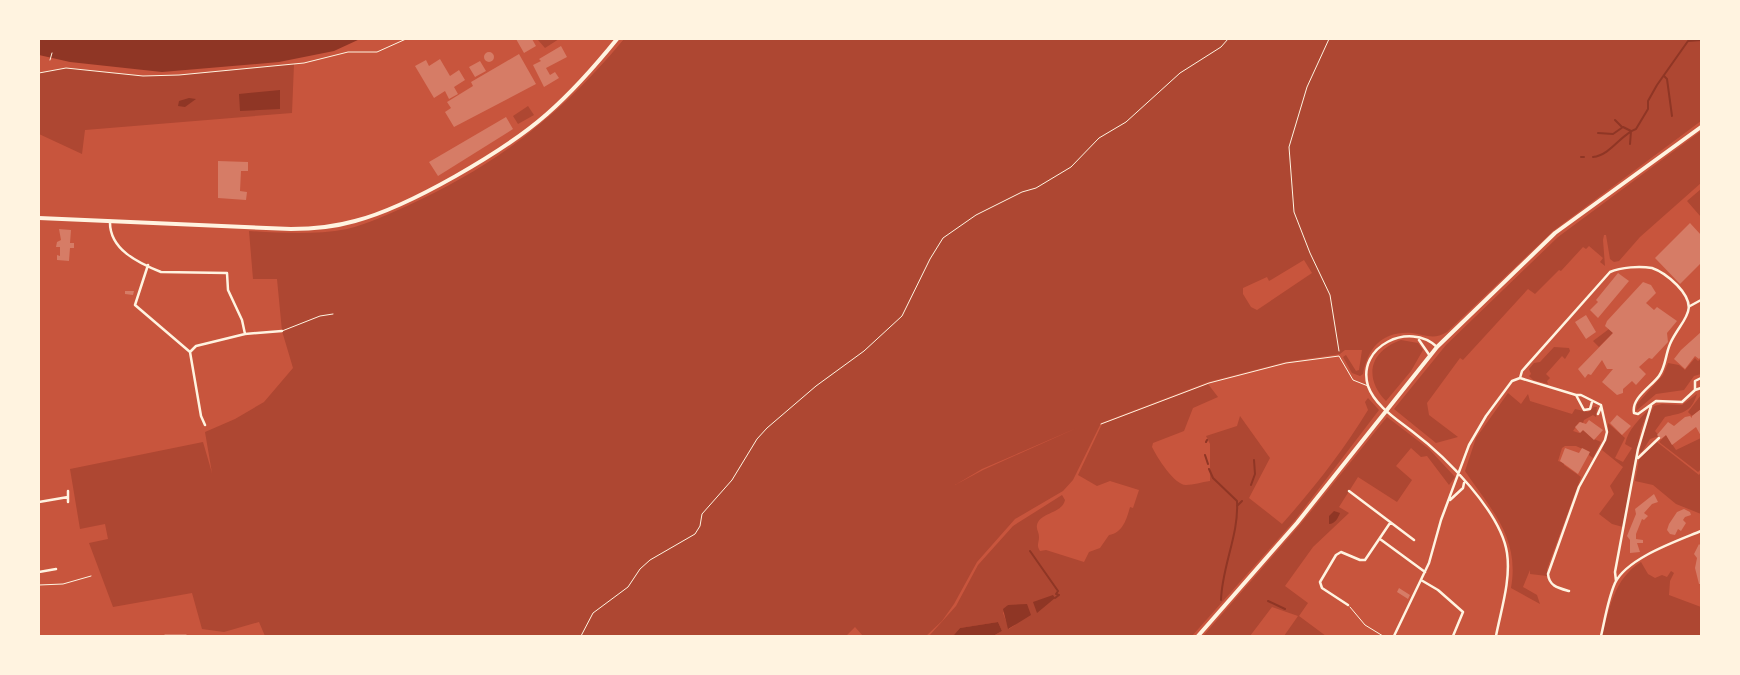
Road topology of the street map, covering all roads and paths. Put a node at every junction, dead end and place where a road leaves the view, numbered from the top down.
1 (406, 39) edge
2 (617, 39) edge
3 (1228, 39) edge
4 (1329, 39) edge
5 (52, 53) dead end
6 (50, 60) dead end
7 (39, 73) edge
8 (1701, 126) edge
9 (39, 218) edge
10 (110, 221) junction
11 (148, 265) junction
12 (1701, 300) edge
13 (1690, 306) junction
14 (333, 314) dead end
15 (282, 331) joint
16 (245, 334) junction
17 (1418, 339) junction
18 (1437, 347) junction
19 (190, 352) junction
20 (1340, 356) junction
21 (1430, 356) junction
22 (1520, 378) junction
23 (1701, 378) edge
24 (1368, 386) junction
25 (1701, 388) edge
26 (1695, 390) junction
27 (1576, 395) junction
28 (1592, 402) junction
29 (1651, 404) junction
30 (1601, 405) junction
31 (1598, 414) dead end
32 (1101, 424) dead end
33 (205, 425) dead end
34 (1659, 438) dead end
35 (1637, 459) junction
36 (1458, 475) junction
37 (1464, 483) junction
38 (68, 491) dead end
39 (1349, 491) dead end
40 (68, 496) junction
41 (1449, 500) junction
42 (39, 502) edge
43 (68, 502) dead end
44 (1390, 523) junction
45 (1701, 531) edge
46 (1380, 539) junction
47 (1414, 540) dead end
48 (56, 569) dead end
49 (39, 572) edge
50 (1425, 572) junction
51 (91, 576) dead end
52 (1421, 580) junction
53 (1616, 582) junction
54 (39, 585) edge
55 (1569, 591) dead end
56 (1348, 605) joint
57 (165, 636) edge
58 (186, 636) edge
59 (581, 636) edge
60 (1198, 636) edge
61 (1384, 636) edge
62 (1394, 636) edge
63 (1453, 636) edge
64 (1496, 636) edge
65 (1601, 636) edge

1 - 7 path
2 - 10 main road
3 - 59 path
4 - 20 path
5 - 6 path
8 - 18 main road
9 - 10 main road
10 - 11 street
11 - 16 street
11 - 19 street
12 - 13 street
13 - 22 street
13 - 29 street
14 - 15 lane
15 - 16 street
16 - 19 street
17 - 18 street
17 - 21 street
17 - 24 street
18 - 21 main road
19 - 33 street
20 - 24 lane
20 - 32 lane
21 - 60 main road
22 - 27 street
22 - 36 street
23 - 26 street
24 - 36 street
25 - 26 street
26 - 29 street
27 - 28 street
27 - 28 street
28 - 30 street
29 - 35 street
30 - 31 street
30 - 55 street
34 - 35 street
35 - 53 street
36 - 37 street
36 - 41 street
37 - 41 street
37 - 64 street
38 - 40 street
39 - 44 street
40 - 42 street
40 - 43 street
41 - 50 street
44 - 46 street
44 - 47 street
45 - 53 street
46 - 50 street
46 - 56 street
48 - 49 street
50 - 52 street
51 - 54 lane
52 - 62 street
52 - 63 street
53 - 65 street
56 - 61 path
57 - 58 street

